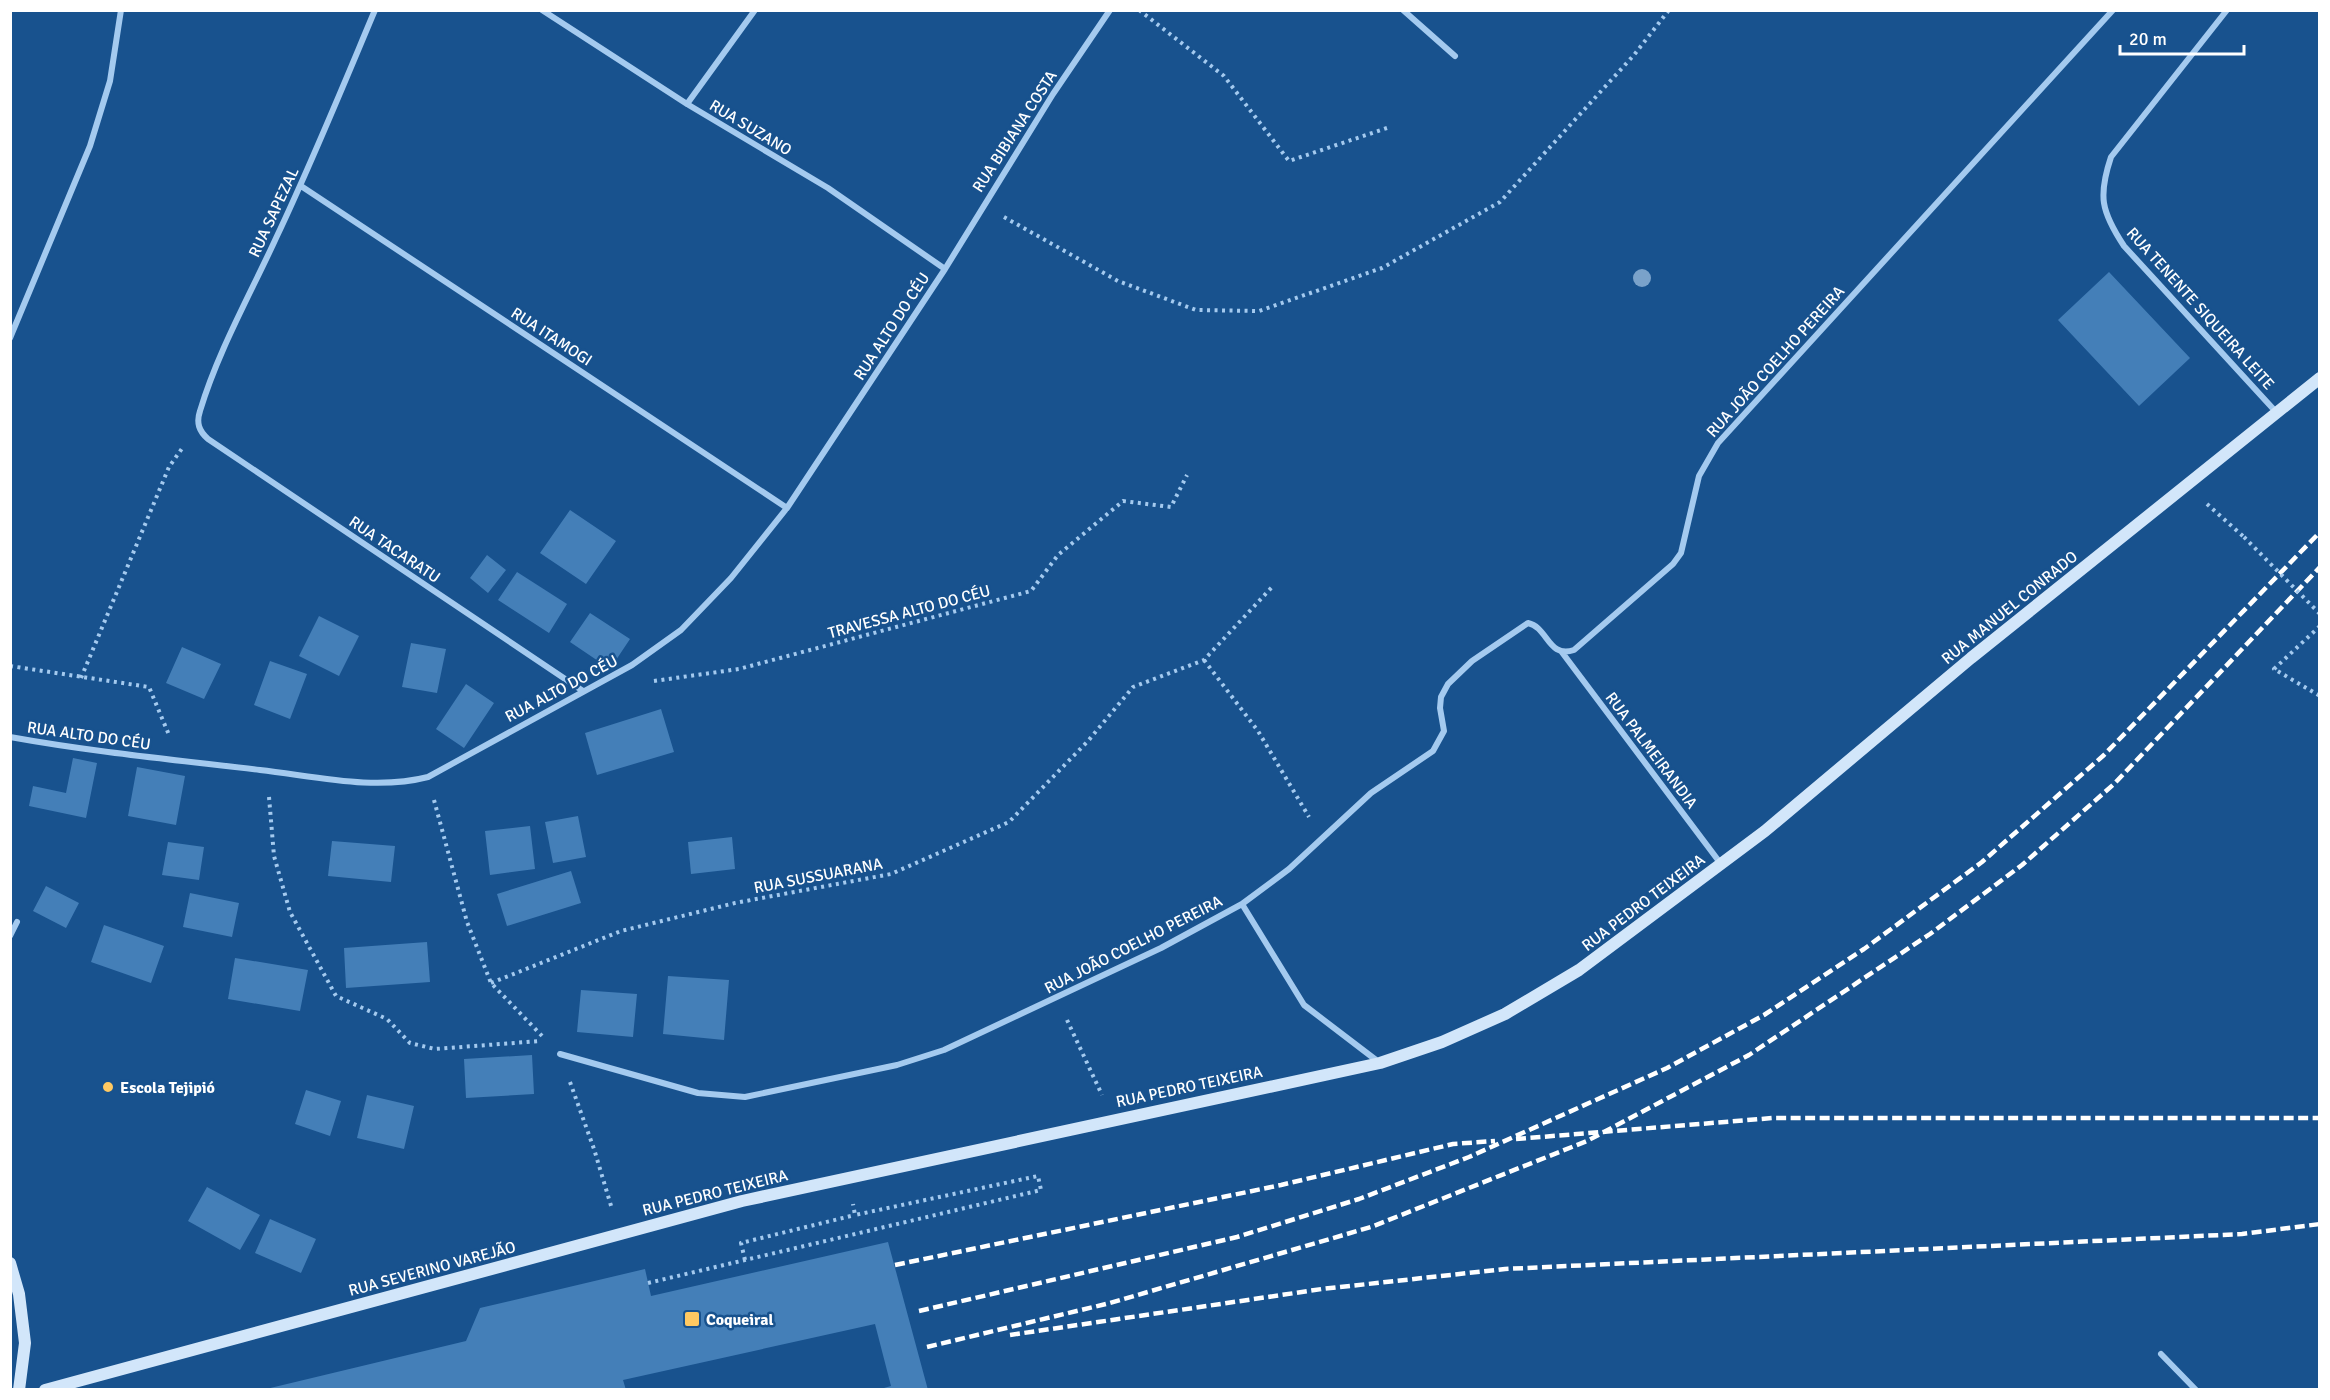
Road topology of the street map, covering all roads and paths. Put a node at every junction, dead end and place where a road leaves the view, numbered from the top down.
1 (121, 10) edge
2 (375, 10) edge
3 (542, 10) edge
4 (755, 10) edge
5 (1110, 10) edge
6 (1139, 10) edge
7 (1404, 10) edge
8 (1669, 10) edge
9 (2113, 10) edge
10 (2228, 10) edge
11 (1455, 56) dead end
12 (687, 104) junction
13 (1387, 128) dead end
14 (301, 186) junction
15 (983, 204) junction
16 (945, 269) junction
17 (10, 338) edge
18 (2319, 378) edge
19 (2277, 413) junction
20 (198, 424) junction
21 (1187, 475) dead end
22 (2187, 485) junction
23 (788, 508) junction
24 (1272, 587) dead end
25 (2319, 614) edge
26 (2319, 626) edge
27 (1561, 651) junction
28 (1204, 660) junction
29 (10, 666) edge
30 (81, 678) junction
31 (650, 682) dead end
32 (583, 691) junction
33 (2319, 696) edge
34 (10, 737) edge
35 (180, 760) junction
36 (266, 770) junction
37 (428, 777) junction
38 (1322, 839) junction
39 (1721, 864) junction
40 (1242, 904) junction
41 (17, 922) dead end
42 (10, 936) edge
43 (491, 983) junction
44 (1057, 998) junction
45 (560, 1054) joint
46 (1380, 1063) junction
47 (1114, 1120) junction
48 (848, 1177) junction
49 (855, 1215) junction
50 (619, 1233) junction
51 (745, 1260) junction
52 (10, 1263) edge
53 (648, 1283) dead end
54 (2161, 1353) dead end
55 (19, 1389) edge
56 (45, 1389) edge
57 (2196, 1389) edge

1 - 17 street
2 - 14 street, RUA SAPEZAL
3 - 12 street, RUA SUZANO
4 - 12 street
5 - 15 street, RUA BIBIANA COSTA
6 - 13 path
7 - 11 street
8 - 15 path
9 - 27 street, RUA JOÃO COELHO PEREIRA
10 - 19 street, RUA TENENTE SIQUEIRA LEITE
12 - 16 street, RUA SUZANO
14 - 20 street, RUA SAPEZAL
14 - 23 street, RUA ITAMOGI
15 - 16 street, RUA BIBIANA COSTA
16 - 23 street, RUA ALTO DO CÉU
18 - 19 street, RUA MANUEL CONRADO
19 - 22 street, RUA MANUEL CONRADO
20 - 30 path
20 - 32 street, RUA TACARATU
21 - 31 path, TRAVESSA ALTO DO CÉU
22 - 25 path, bridge
22 - 39 street, RUA MANUEL CONRADO
23 - 32 street, RUA ALTO DO CÉU
24 - 28 path, RUA SUSSUARANA
26 - 33 path
27 - 38 street, RUA JOÃO COELHO PEREIRA
27 - 39 street, RUA PALMEIRANDIA
28 - 38 path
28 - 43 path, RUA SUSSUARANA
29 - 30 path
30 - 35 path
32 - 37 street, RUA ALTO DO CÉU
34 - 35 street, RUA ALTO DO CÉU
35 - 36 street, RUA ALTO DO CÉU
36 - 37 street, RUA ALTO DO CÉU
36 - 43 path
37 - 43 path
38 - 40 street, RUA JOÃO COELHO PEREIRA
39 - 46 street, RUA PEDRO TEIXEIRA
40 - 44 street, RUA JOÃO COELHO PEREIRA
40 - 46 street
41 - 42 street
44 - 45 street, RUA JOÃO COELHO PEREIRA
44 - 47 path
45 - 50 path
46 - 47 street, RUA PEDRO TEIXEIRA
47 - 48 street, RUA PEDRO TEIXEIRA
48 - 49 path
48 - 50 street, RUA PEDRO TEIXEIRA
49 - 51 path
49 - 51 path
50 - 56 street, RUA SEVERINO VAREJÃO
51 - 53 path
52 - 55 street
54 - 57 street

